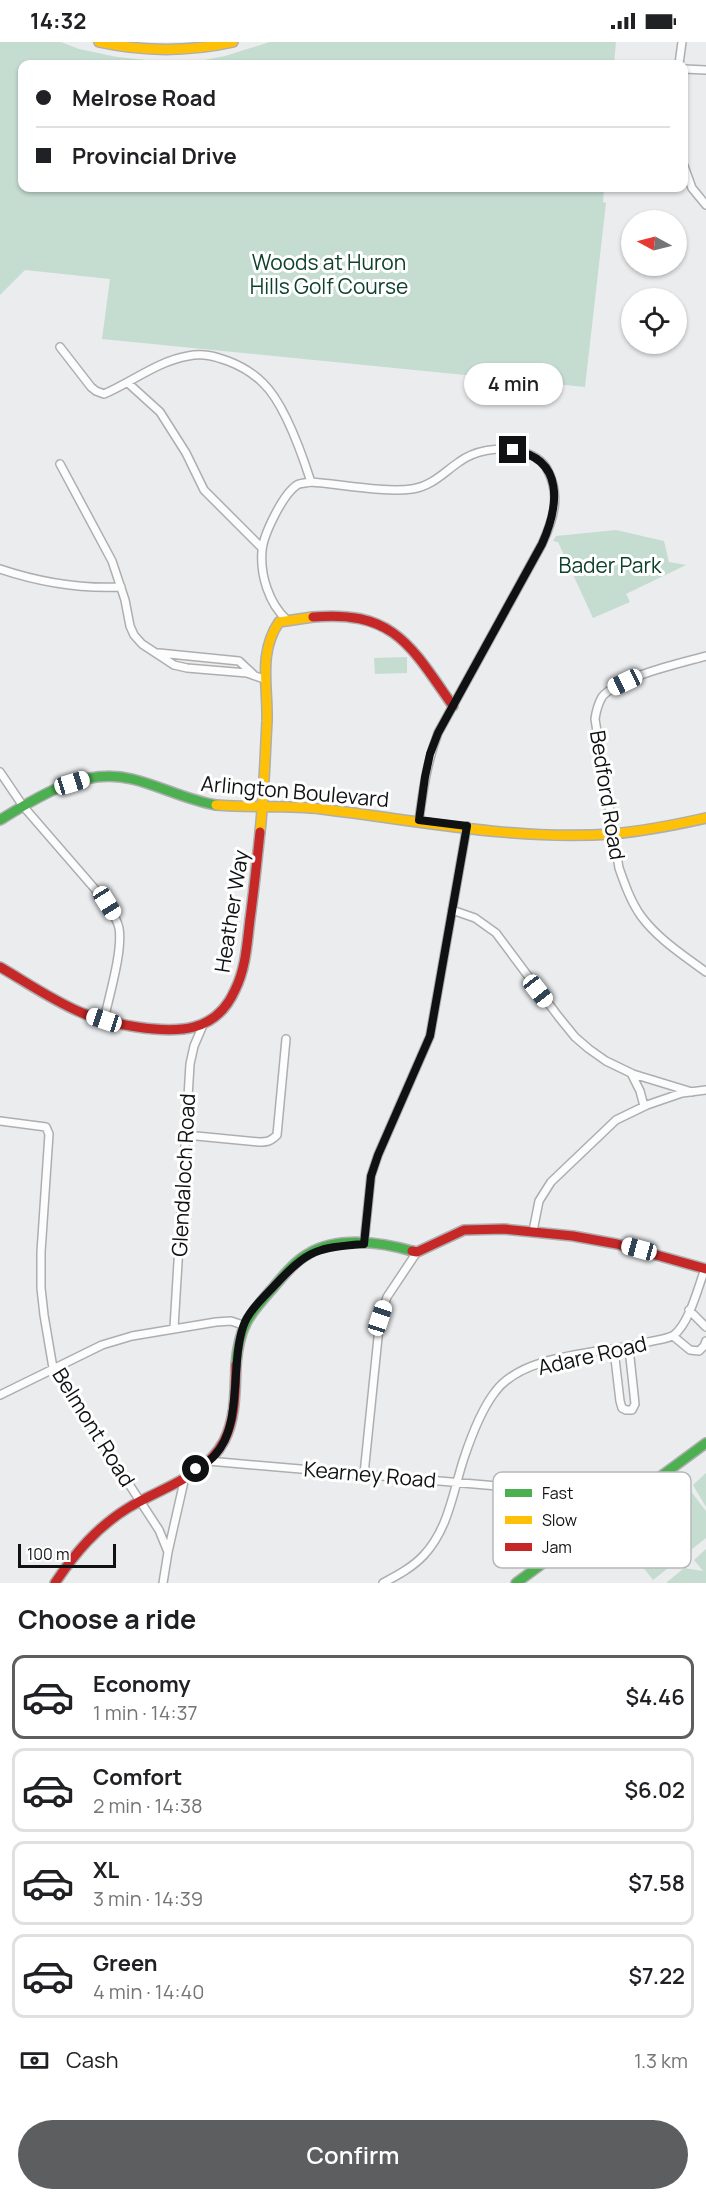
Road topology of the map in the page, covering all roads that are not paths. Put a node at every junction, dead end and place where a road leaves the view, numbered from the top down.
1 (99, 42) edge
2 (233, 42) edge
3 (682, 42) edge
4 (680, 60) edge
5 (688, 69) edge
6 (706, 70) edge
7 (688, 177) edge
8 (706, 205) edge
9 (60, 347) dead end
10 (128, 383) junction
11 (60, 464) dead end
12 (311, 482) junction
13 (262, 548) junction
14 (0, 569) edge
15 (121, 587) junction
16 (287, 620) junction
17 (154, 652) junction
18 (706, 656) edge
19 (254, 675) junction
20 (264, 679) junction
21 (453, 706) junction
22 (0, 772) edge
23 (23, 806) junction
24 (264, 806) junction
25 (706, 818) edge
26 (0, 820) edge
27 (419, 820) junction
28 (467, 826) junction
29 (613, 833) junction
30 (452, 910) junction
31 (0, 967) edge
32 (706, 972) edge
33 (104, 1020) junction
34 (202, 1025) junction
35 (286, 1039) dead end
36 (631, 1073) junction
37 (706, 1090) edge
38 (692, 1092) junction
39 (644, 1106) junction
40 (0, 1121) edge
41 (186, 1135) junction
42 (533, 1231) junction
43 (364, 1244) junction
44 (417, 1252) junction
45 (705, 1269) edge
46 (689, 1310) junction
47 (243, 1325) junction
48 (706, 1327) edge
49 (174, 1328) junction
50 (673, 1336) junction
51 (706, 1341) edge
52 (629, 1347) junction
53 (614, 1350) junction
54 (53, 1368) junction
55 (0, 1395) edge
56 (706, 1443) edge
57 (208, 1461) junction
58 (667, 1472) edge
59 (364, 1474) junction
60 (185, 1476) junction
61 (457, 1482) junction
62 (493, 1485) edge
63 (140, 1501) junction
64 (168, 1551) junction
65 (536, 1568) edge
66 (55, 1583) edge
67 (164, 1583) edge
68 (383, 1583) edge
69 (516, 1583) edge

1 - 2 street
3 - 4 street
5 - 6 street
7 - 8 street
9 - 10 street
10 - 12 street
10 - 13 street
11 - 15 street
12 - 13 street
12 - 21 street
13 - 16 street
14 - 15 street
15 - 17 street
16 - 20 street, Heather Way
16 - 21 street
17 - 19 street
17 - 19 street
18 - 29 street, Bedford Road
19 - 20 street
20 - 24 street, Heather Way
21 - 27 street
22 - 23 street
23 - 24 street, Arlington Boulevard
23 - 26 street, Arlington Boulevard
23 - 33 street
24 - 27 street, Arlington Boulevard
24 - 34 street, Heather Way
25 - 29 street, Arlington Boulevard
27 - 28 street, Arlington Boulevard
28 - 29 street, Arlington Boulevard
28 - 30 street
29 - 32 street, Bedford Road
30 - 36 street
30 - 43 street
31 - 33 street, Heather Way
33 - 34 street, Heather Way
34 - 41 street, Glendaloch Road
35 - 41 street
36 - 38 street
36 - 39 street
37 - 38 street
38 - 39 street
39 - 42 street
40 - 54 street, Belmont Road
41 - 49 street, Glendaloch Road
42 - 44 street
42 - 45 street
43 - 44 street
43 - 47 street
44 - 59 street
45 - 46 street, Adare Road
46 - 48 street
46 - 50 street, Adare Road
47 - 49 street
47 - 57 street
49 - 54 street
50 - 51 street
50 - 52 street, Adare Road
52 - 53 street, Adare Road
52 - 53 street
53 - 61 street, Adare Road
54 - 55 street
54 - 63 street, Belmont Road
56 - 58 street
57 - 59 street, Kearney Road
57 - 60 street
59 - 61 street, Kearney Road
60 - 63 street
60 - 64 street
61 - 62 street, Kearney Road
61 - 68 street, Adare Road
63 - 64 street, Belmont Road
63 - 66 street
64 - 67 street
65 - 69 street

